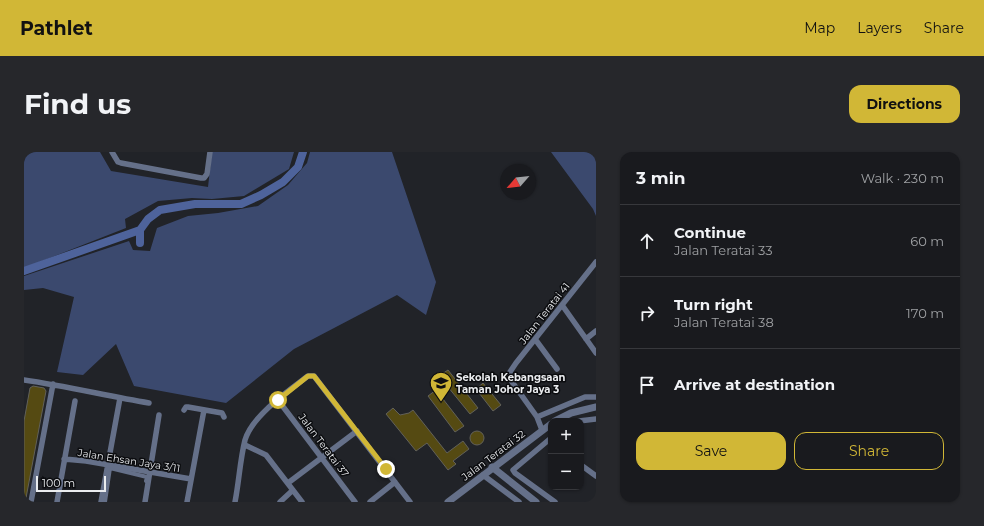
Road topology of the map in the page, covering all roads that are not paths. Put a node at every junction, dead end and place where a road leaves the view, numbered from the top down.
1 (112, 152) edge
2 (210, 152) edge
3 (596, 262) edge
4 (562, 305) junction
5 (596, 331) edge
6 (535, 339) junction
7 (586, 339) junction
8 (596, 353) edge
9 (557, 370) dead end
10 (24, 381) edge
11 (53, 384) junction
12 (596, 397) edge
13 (120, 398) junction
14 (278, 400) junction
15 (74, 401) dead end
16 (149, 403) dead end
17 (596, 407) edge
18 (184, 410) dead end
19 (204, 410) junction
20 (159, 415) dead end
21 (224, 417) dead end
22 (537, 417) junction
23 (565, 418) edge
24 (596, 419) edge
25 (584, 420) edge
26 (548, 426) edge
27 (542, 430) junction
28 (357, 431) junction
29 (548, 442) edge
30 (245, 445) junction
31 (322, 458) junction
32 (64, 459) junction
33 (107, 465) junction
34 (492, 467) junction
35 (584, 467) edge
36 (150, 472) junction
37 (483, 475) junction
38 (596, 476) edge
39 (191, 479) junction
40 (395, 482) junction
41 (288, 484) junction
42 (293, 490) junction
43 (31, 502) edge
44 (57, 502) edge
45 (101, 502) edge
46 (105, 502) edge
47 (144, 502) edge
48 (187, 502) edge
49 (236, 502) edge
50 (280, 502) edge
51 (302, 502) edge
52 (356, 502) edge
53 (370, 502) edge
54 (410, 502) edge
55 (448, 502) edge
56 (519, 502) edge
57 (536, 502) edge
58 (555, 502) edge

1 - 2 street
3 - 4 street, Jalan Teratai 41
4 - 6 street, Jalan Teratai 41
4 - 7 street
5 - 7 street
6 - 9 street
6 - 22 street, Jalan Teratai 41
7 - 8 street
10 - 11 street
11 - 13 street
11 - 43 street
12 - 22 street
13 - 16 street
13 - 33 street
14 - 28 street
14 - 30 street
14 - 31 street, Jalan Teratai 37
15 - 32 street
17 - 23 street
18 - 19 street
19 - 21 street
19 - 39 street
20 - 36 street
22 - 27 street
24 - 25 street
26 - 27 street, Jalan Teratai 32
27 - 34 street, Jalan Teratai 32
28 - 31 street
28 - 40 street
29 - 58 street
30 - 41 street
30 - 49 street
31 - 41 street
31 - 52 street, Jalan Teratai 37
32 - 33 street, Jalan Ehsan Jaya 3/11
32 - 44 street
33 - 36 street, Jalan Ehsan Jaya 3/11
33 - 45 street
34 - 37 street, Jalan Teratai 32
34 - 57 street
35 - 38 street
36 - 39 street, Jalan Ehsan Jaya 3/11
36 - 47 street
37 - 55 street, Jalan Teratai 32
37 - 56 street
39 - 48 street
40 - 53 street
40 - 54 street
41 - 42 street
42 - 50 street
42 - 51 street
46 - 47 street

